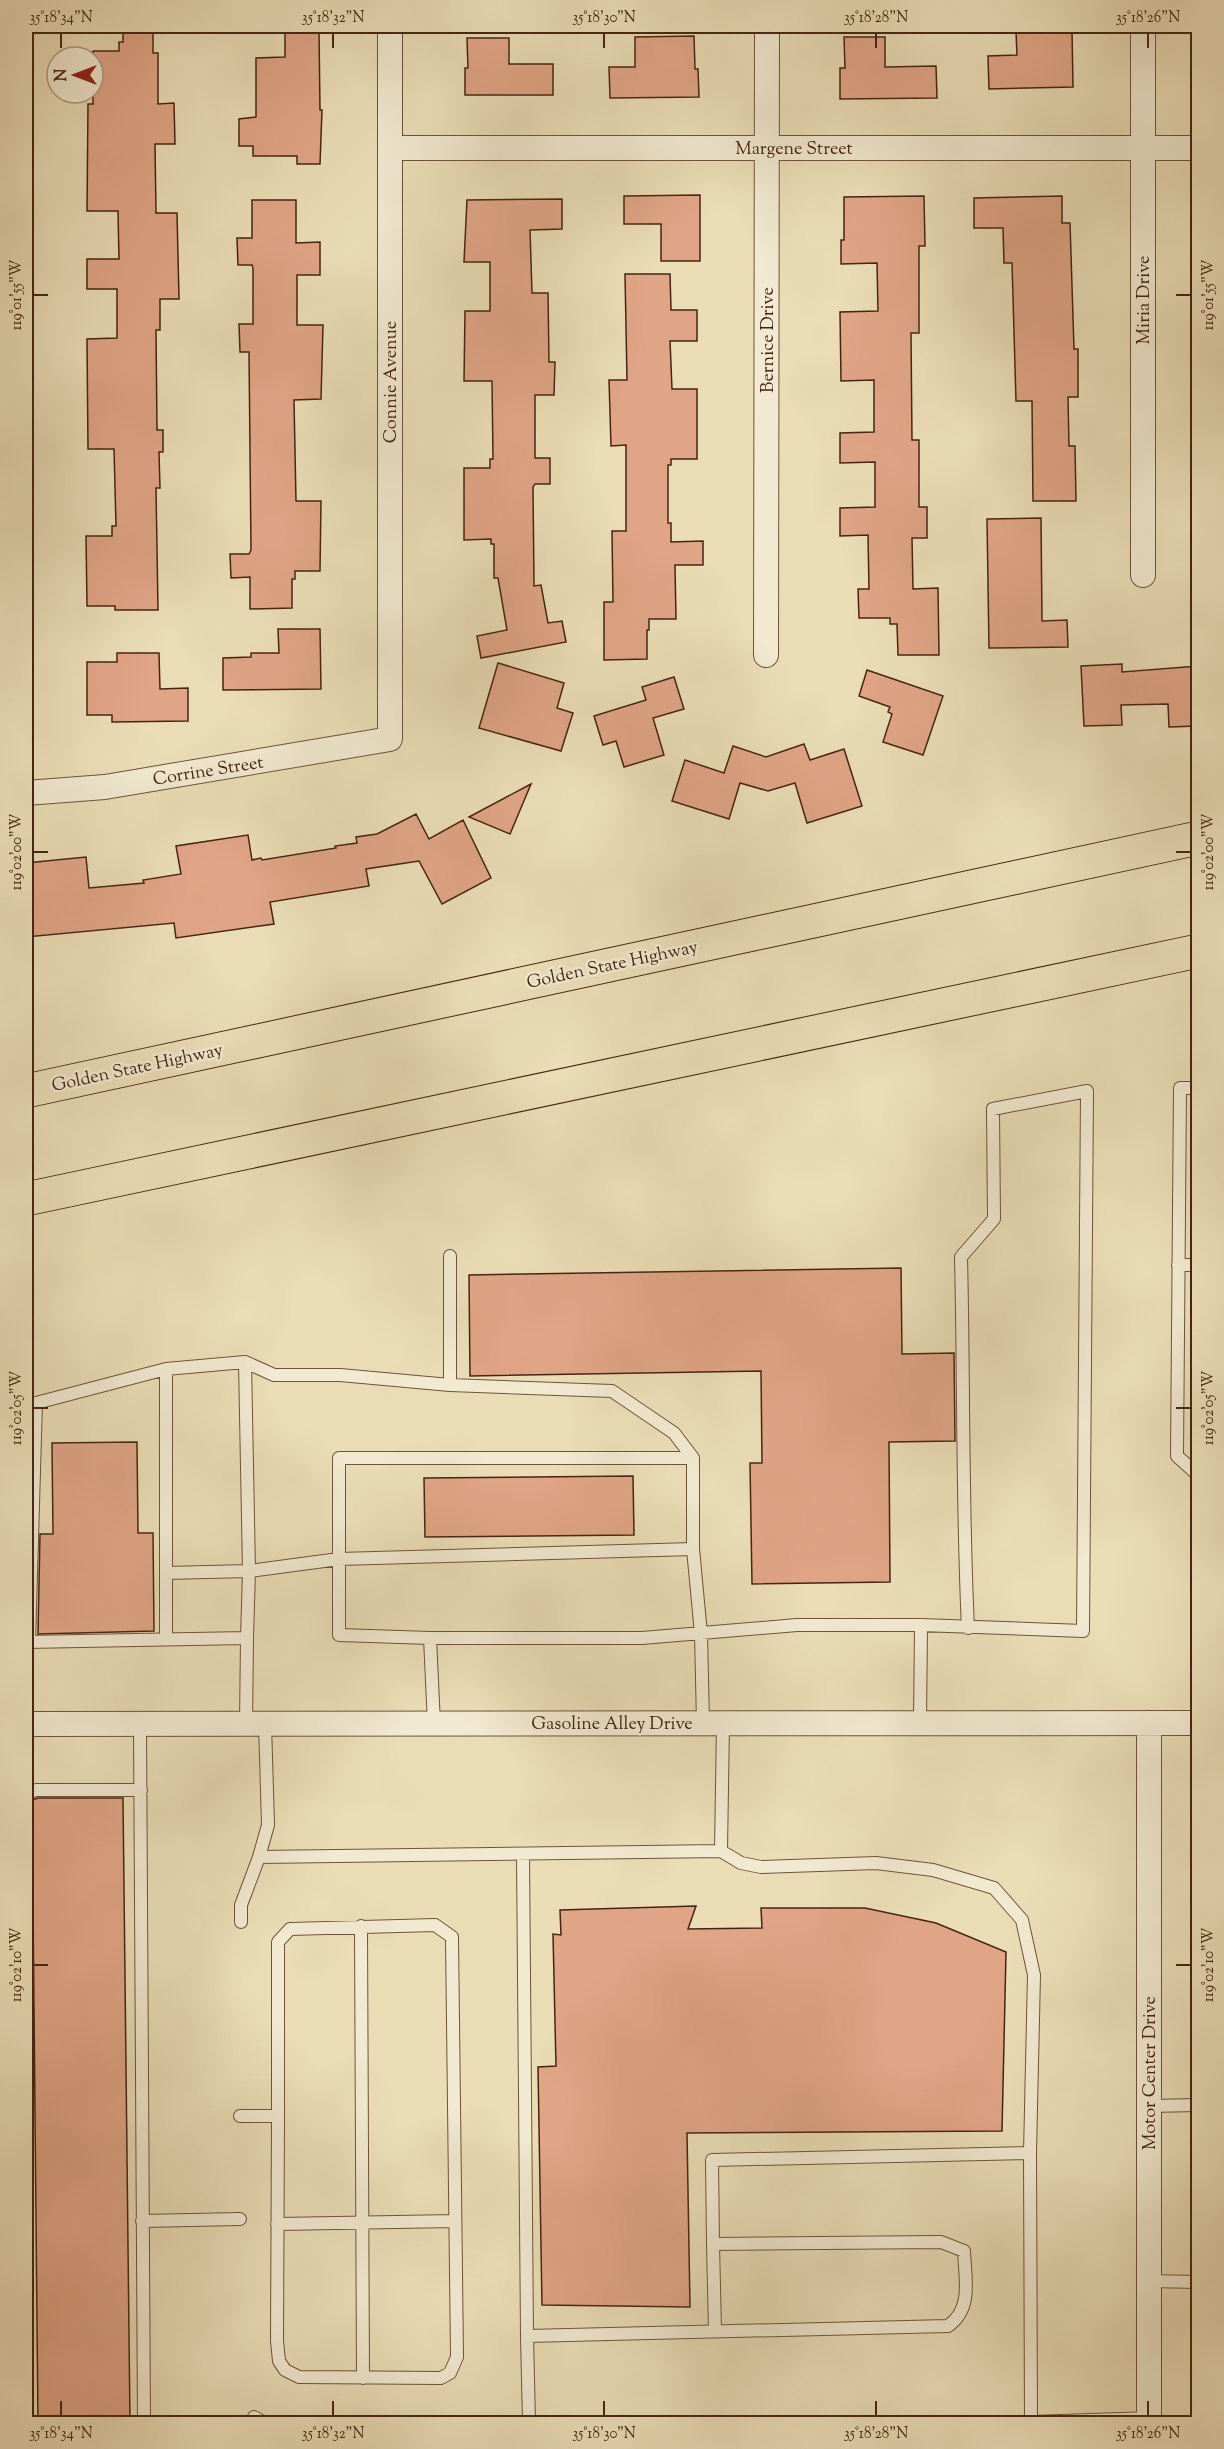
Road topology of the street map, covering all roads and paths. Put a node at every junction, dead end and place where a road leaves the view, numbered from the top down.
1 (390, 26) edge
2 (767, 26) edge
3 (1143, 26) edge
4 (390, 147) junction
5 (767, 147) junction
6 (1143, 147) junction
7 (1198, 147) edge
8 (1143, 576) dead end
9 (766, 655) dead end
10 (390, 739) joint
11 (26, 793) edge
12 (1198, 838) edge
13 (1198, 951) edge
14 (1198, 1088) edge
15 (26, 1091) edge
16 (26, 1198) edge
17 (450, 1256) dead end
18 (1178, 1265) junction
19 (1198, 1265) edge
20 (245, 1362) junction
21 (166, 1369) junction
22 (450, 1385) junction
23 (693, 1458) junction
24 (1198, 1475) edge
25 (693, 1549) junction
26 (28, 1558) edge
27 (339, 1558) junction
28 (249, 1571) junction
29 (166, 1573) junction
30 (921, 1625) junction
31 (968, 1628) junction
32 (701, 1634) junction
33 (247, 1638) junction
34 (430, 1638) junction
35 (166, 1639) junction
36 (27, 1642) edge
37 (713, 1723) junction
38 (920, 1723) junction
39 (1149, 1723) junction
40 (1198, 1723) edge
41 (26, 1724) edge
42 (140, 1724) junction
43 (255, 1724) junction
44 (434, 1724) junction
45 (141, 1790) junction
46 (26, 1794) edge
47 (721, 1851) junction
48 (523, 1854) junction
49 (259, 1857) junction
50 (241, 1922) dead end
51 (361, 1926) junction
52 (1198, 2105) edge
53 (1149, 2106) junction
54 (240, 2116) dead end
55 (278, 2116) junction
56 (1030, 2153) junction
57 (240, 2218) dead end
58 (455, 2220) junction
59 (142, 2221) junction
60 (362, 2222) junction
61 (277, 2224) junction
62 (713, 2244) junction
63 (1149, 2281) junction
64 (1198, 2282) edge
65 (716, 2331) junction
66 (527, 2336) junction
67 (363, 2378) junction
68 (254, 2417) dead end
69 (1150, 2421) edge
70 (529, 2422) edge
71 (1031, 2422) edge
72 (144, 2424) edge

1 - 4 street, Connie Avenue
2 - 5 street, Bernice Drive
3 - 6 street, Miria Drive
4 - 5 street, Margene Street
4 - 10 street, Connie Avenue
5 - 6 street, Margene Street
5 - 9 street, Bernice Drive
6 - 7 street, Margene Street
6 - 8 street, Miria Drive
10 - 11 street, Corrine Street
12 - 15 highway, Golden State Highway
13 - 16 highway
14 - 18 lane
17 - 22 lane
18 - 19 lane
18 - 24 lane
20 - 21 lane
20 - 22 lane
20 - 28 lane
21 - 26 lane
21 - 29 lane
22 - 23 lane
23 - 25 lane
23 - 27 lane
25 - 27 lane
25 - 32 lane
26 - 36 lane
27 - 28 lane
27 - 34 lane
28 - 29 lane
28 - 33 lane
29 - 35 lane
30 - 31 lane
30 - 32 lane
30 - 38 lane
31 - 31 lane
32 - 34 lane
32 - 37 lane
33 - 35 lane
33 - 43 lane
34 - 44 lane
35 - 36 lane
37 - 38 street, Gasoline Alley Drive
37 - 44 street, Gasoline Alley Drive
37 - 47 lane
38 - 39 street, Gasoline Alley Drive
39 - 40 street, Gasoline Alley Drive
39 - 53 street, Motor Center Drive
41 - 42 street, Gasoline Alley Drive
42 - 43 street, Gasoline Alley Drive
42 - 45 lane
43 - 44 street, Gasoline Alley Drive
43 - 49 lane
45 - 46 lane
45 - 59 lane
47 - 48 lane
47 - 56 lane
48 - 49 lane
48 - 66 lane
49 - 50 lane
51 - 55 lane
51 - 58 lane
51 - 60 lane
52 - 53 lane
53 - 63 street, Motor Center Drive
54 - 55 lane
55 - 61 lane
56 - 62 lane
56 - 71 lane
57 - 59 lane
58 - 60 lane
58 - 67 lane
59 - 72 lane
60 - 61 lane
60 - 67 lane
61 - 67 lane
62 - 65 lane
62 - 65 lane
63 - 64 lane
63 - 69 street, Motor Center Drive
65 - 66 lane
66 - 70 lane
68 - 70 lane
69 - 71 lane
70 - 71 lane

